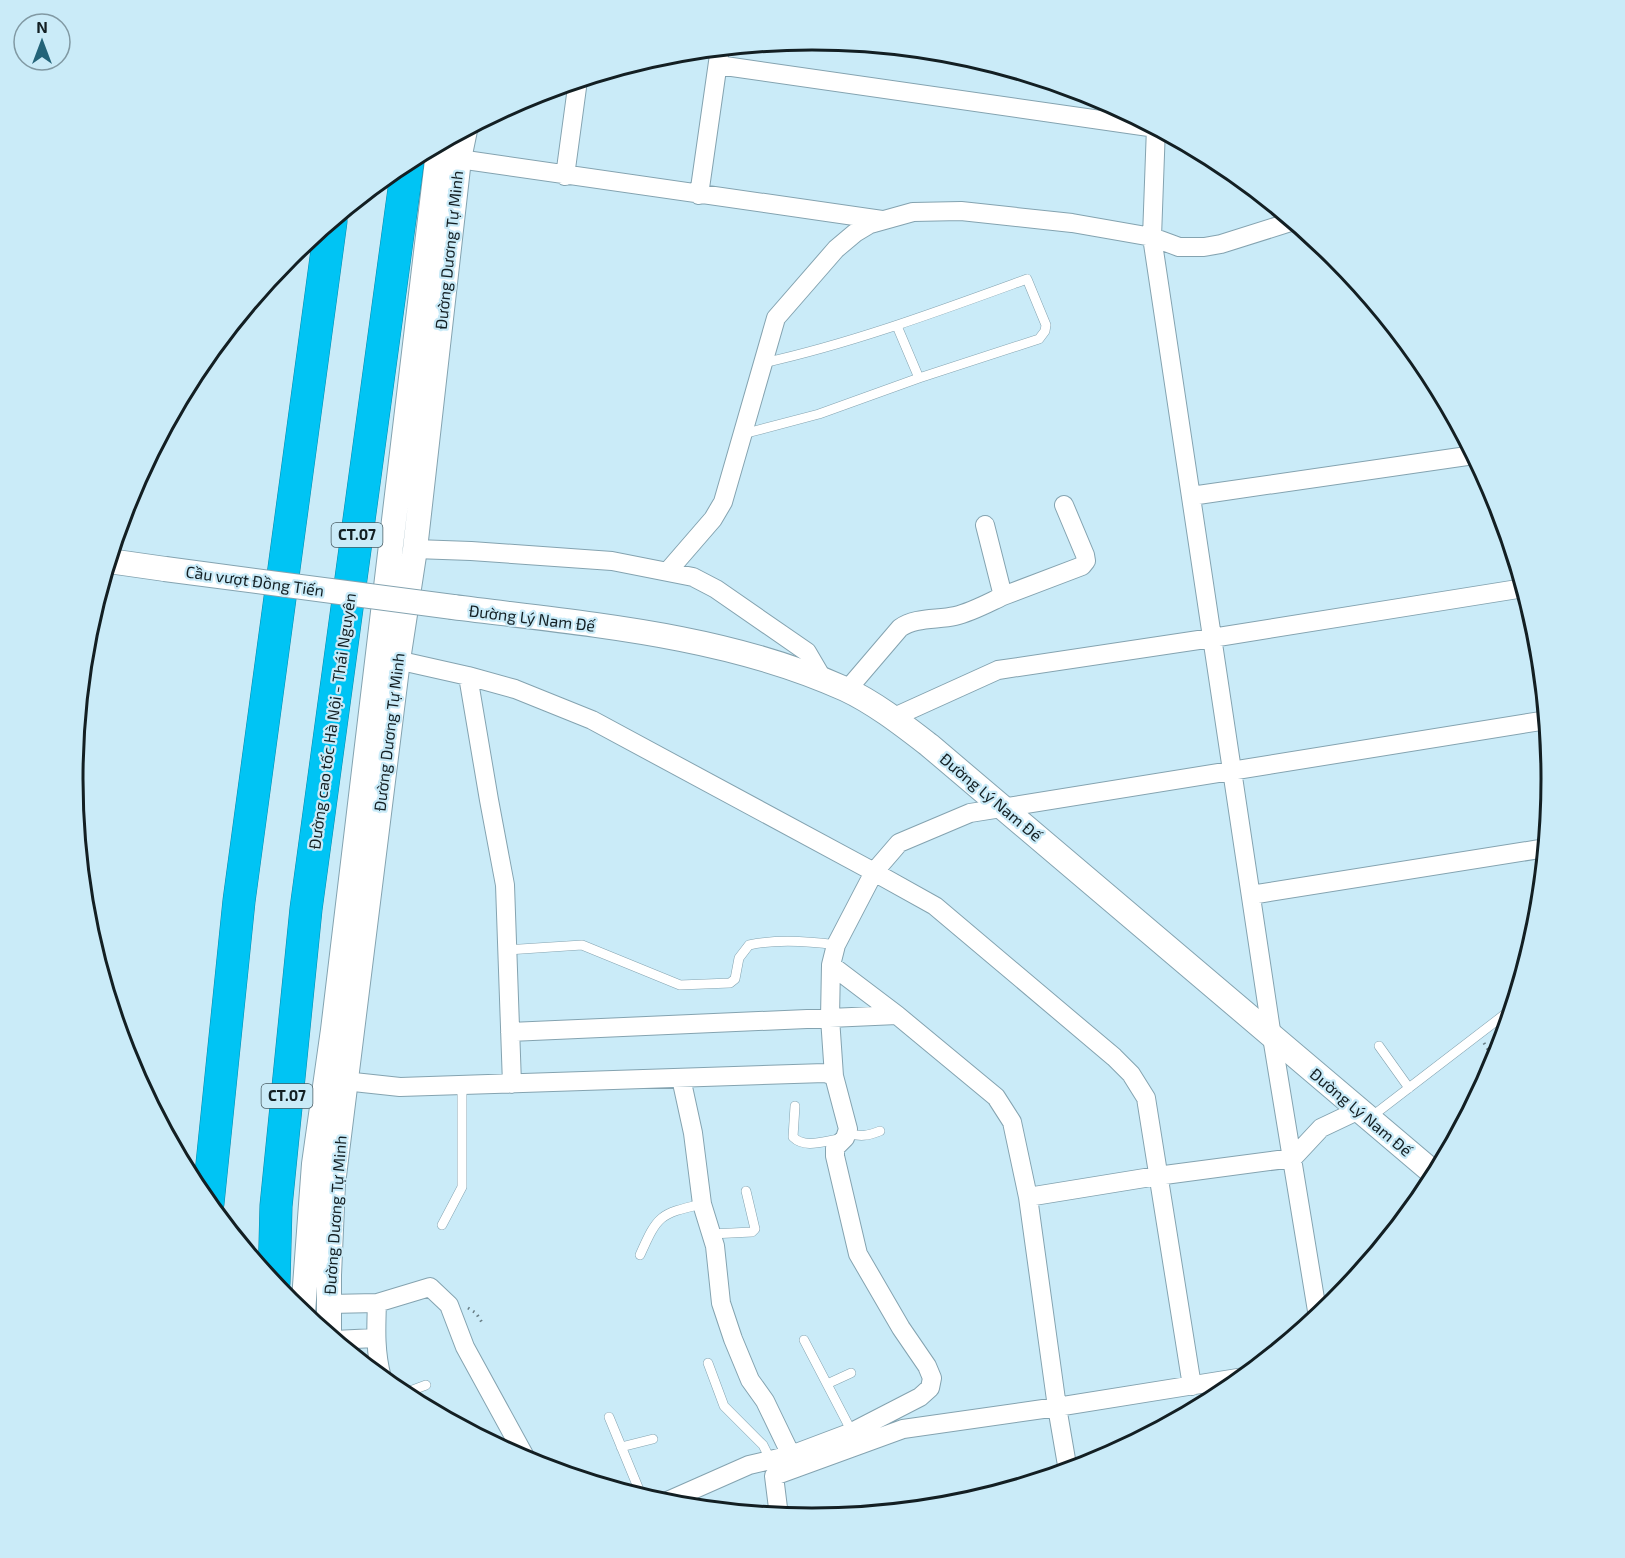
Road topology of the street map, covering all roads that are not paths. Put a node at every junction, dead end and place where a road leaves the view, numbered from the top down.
1 (719, 56) edge
2 (578, 88) edge
3 (1133, 124) edge
4 (1156, 136) edge
5 (463, 139) edge
6 (438, 153) edge
7 (459, 159) junction
8 (406, 173) edge
9 (565, 176) junction
10 (699, 195) junction
11 (882, 220) junction
12 (1286, 225) edge
13 (329, 233) edge
14 (1152, 237) junction
15 (897, 326) junction
16 (763, 363) junction
17 (919, 378) junction
18 (743, 434) junction
19 (1467, 455) edge
20 (1191, 496) junction
21 (1064, 505) dead end
22 (985, 525) dead end
23 (415, 549) junction
24 (117, 562) edge
25 (668, 571) junction
26 (1517, 589) edge
27 (1003, 596) junction
28 (453, 607) joint
29 (1212, 638) junction
30 (387, 658) junction
31 (468, 676) junction
32 (824, 681) junction
33 (847, 690) junction
34 (892, 718) junction
35 (1539, 721) edge
36 (1232, 770) junction
37 (1004, 806) junction
38 (1538, 849) edge
39 (874, 872) junction
40 (1251, 896) junction
41 (836, 945) junction
42 (506, 950) junction
43 (831, 965) junction
44 (897, 1015) junction
45 (1502, 1017) edge
46 (830, 1018) junction
47 (510, 1032) junction
48 (1272, 1037) junction
49 (1379, 1046) dead end
50 (834, 1076) junction
51 (681, 1078) junction
52 (337, 1080) junction
53 (462, 1084) junction
54 (513, 1084) junction
55 (1410, 1088) junction
56 (795, 1106) dead end
57 (1364, 1114) junction
58 (880, 1131) dead end
59 (846, 1135) junction
60 (1293, 1158) junction
61 (1429, 1169) edge
62 (1157, 1176) junction
63 (209, 1189) edge
64 (746, 1191) dead end
65 (1029, 1197) junction
66 (702, 1204) junction
67 (442, 1225) dead end
68 (711, 1234) junction
69 (640, 1255) dead end
70 (274, 1271) edge
71 (304, 1301) edge
72 (377, 1303) junction
73 (329, 1304) junction
74 (1316, 1306) edge
75 (329, 1324) edge
76 (375, 1338) junction
77 (346, 1339) edge
78 (804, 1341) dead end
79 (708, 1363) dead end
80 (378, 1365) edge
81 (851, 1373) dead end
82 (1226, 1380) edge
83 (827, 1384) junction
84 (426, 1385) dead end
85 (1192, 1386) junction
86 (413, 1390) edge
87 (1057, 1407) junction
88 (609, 1417) dead end
89 (852, 1432) junction
90 (653, 1439) dead end
91 (520, 1447) edge
92 (621, 1447) junction
93 (791, 1455) junction
94 (1067, 1463) edge
95 (772, 1468) junction
96 (638, 1487) edge
97 (680, 1496) edge
98 (778, 1507) edge

1 - 3 street
1 - 10 street
2 - 9 street
4 - 14 street
5 - 7 street, Đường Dương Tự Minh
6 - 30 street, Đường Dương Tự Minh
7 - 9 street
7 - 23 street, Đường Dương Tự Minh
8 - 70 highway, Đường cao tốc Hà Nội - Thái Nguyên / CT.07
9 - 10 street
10 - 11 street
11 - 14 street
11 - 16 street
12 - 14 street
13 - 63 highway
14 - 20 street
15 - 16 lane
15 - 17 lane
15 - 17 lane
16 - 18 street
17 - 18 lane
18 - 25 street
19 - 20 street
20 - 29 street
21 - 27 street
22 - 27 street
23 - 25 street
23 - 30 street, Đường Dương Tự Minh
24 - 28 street, Cầu vượt Đồng Tiến, bridge
25 - 32 street
26 - 29 street
27 - 33 street
28 - 32 street, Đường Lý Nam Đế
29 - 34 street
29 - 36 street
30 - 31 street
30 - 52 street, Đường Dương Tự Minh
31 - 39 street
31 - 42 street
32 - 33 street, Đường Lý Nam Đế
33 - 34 street, Đường Lý Nam Đế
34 - 37 street, Đường Lý Nam Đế
35 - 36 street
36 - 37 street
36 - 40 street
37 - 39 street
37 - 48 street, Đường Lý Nam Đế
38 - 40 street
39 - 41 street
39 - 62 street
40 - 48 street
41 - 42 lane
41 - 43 street
42 - 47 street
43 - 44 street
43 - 46 street
44 - 46 street
44 - 65 street
45 - 55 lane
46 - 47 street
46 - 50 street
47 - 54 street
48 - 57 street, Đường Lý Nam Đế
48 - 60 street
49 - 55 lane
50 - 51 street
50 - 59 street
51 - 54 street
51 - 66 street
52 - 53 street
52 - 71 street, Đường Dương Tự Minh
52 - 73 street, Đường Dương Tự Minh
53 - 54 street
53 - 67 lane
55 - 57 lane
56 - 59 lane
57 - 60 street
57 - 61 street, Đường Lý Nam Đế
58 - 59 lane
59 - 89 street
60 - 62 street
60 - 74 street
62 - 65 street
62 - 85 street
64 - 68 lane
65 - 87 street
66 - 68 street
66 - 69 lane
68 - 93 street
72 - 73 street
72 - 76 street
72 - 91 street
73 - 75 street, Đường Dương Tự Minh
76 - 77 street
76 - 80 street
78 - 83 lane
79 - 95 lane
81 - 83 lane
82 - 85 street
83 - 89 lane
84 - 86 lane
85 - 87 street
87 - 94 street
87 - 95 street
88 - 92 lane
89 - 93 street
90 - 92 lane
92 - 96 lane
93 - 95 street
95 - 97 street
95 - 98 street

